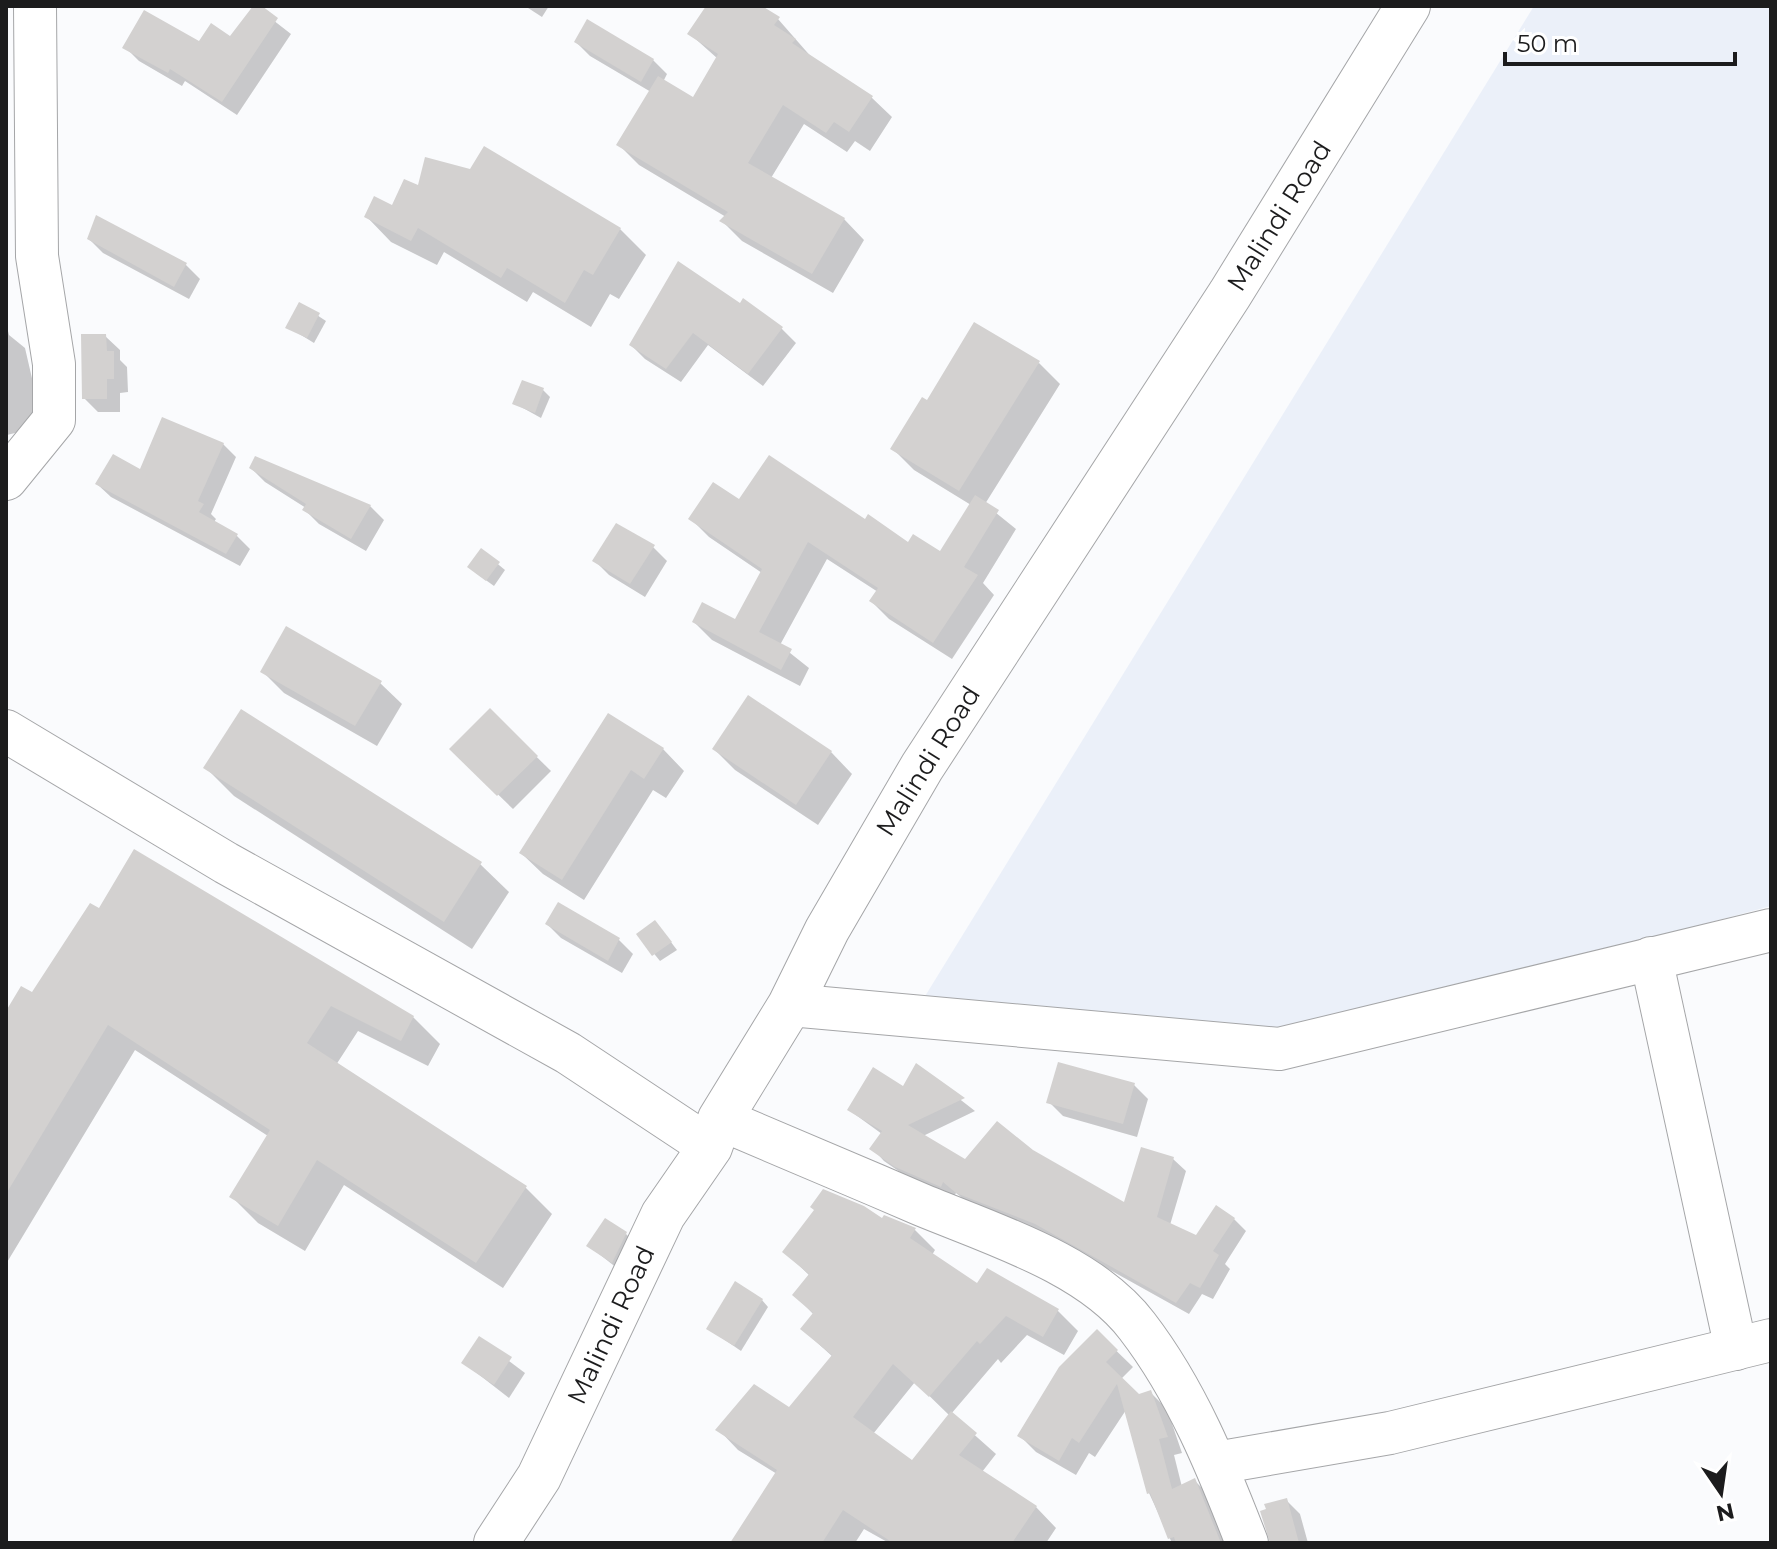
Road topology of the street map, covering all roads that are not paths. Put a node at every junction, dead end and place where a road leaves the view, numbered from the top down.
1 (35, 6) edge
2 (1408, 6) edge
3 (6, 479) edge
4 (6, 731) edge
5 (1771, 930) edge
6 (1651, 958) junction
7 (790, 1005) junction
8 (715, 1133) junction
9 (1754, 1344) edge
10 (1216, 1463) junction
11 (496, 1543) edge
12 (1247, 1543) edge

1 - 3 street
2 - 7 highway, Malindi Road
4 - 8 street
5 - 6 street
6 - 7 street
6 - 9 street
7 - 8 highway, Malindi Road
8 - 10 street
8 - 11 highway, Malindi Road
9 - 10 street
10 - 12 street

